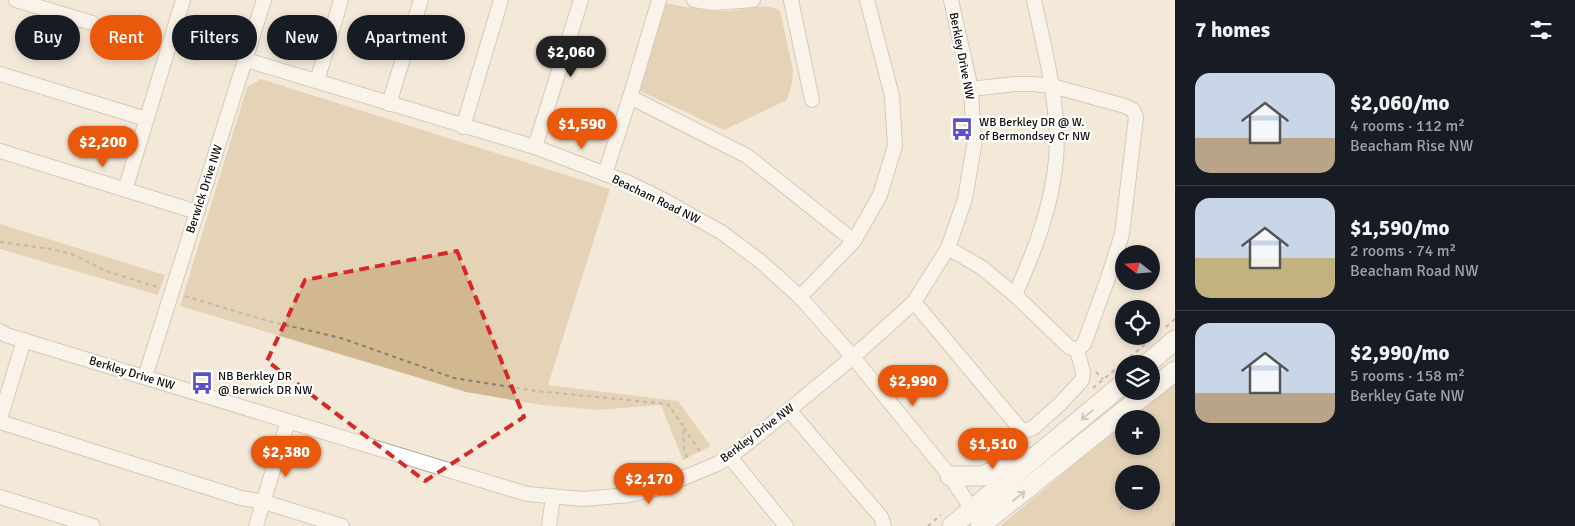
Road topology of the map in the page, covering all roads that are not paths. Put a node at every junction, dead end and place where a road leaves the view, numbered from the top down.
1 (16, 0) edge
2 (184, 0) edge
3 (264, 0) edge
4 (341, 0) edge
5 (421, 0) edge
6 (501, 0) edge
7 (581, 0) edge
8 (659, 0) edge
9 (694, 0) edge
10 (753, 0) edge
11 (791, 0) edge
12 (868, 0) edge
13 (951, 0) edge
14 (1034, 0) edge
15 (90, 23) edge
16 (257, 23) edge
17 (246, 60) joint
18 (0, 74) edge
19 (317, 81) junction
20 (1052, 86) junction
21 (971, 90) junction
22 (630, 97) junction
23 (812, 100) dead end
24 (389, 104) junction
25 (146, 120) junction
26 (463, 126) junction
27 (535, 147) junction
28 (0, 152) edge
29 (605, 174) junction
30 (126, 190) junction
31 (197, 212) junction
32 (854, 241) junction
33 (948, 248) junction
34 (1015, 295) junction
35 (800, 297) junction
36 (914, 302) junction
37 (2, 334) edge
38 (24, 340) junction
39 (1175, 340) edge
40 (1077, 350) junction
41 (1158, 355) edge
42 (853, 357) junction
43 (1175, 371) edge
44 (145, 377) junction
45 (1160, 382) edge
46 (1115, 391) edge
47 (1137, 400) edge
48 (789, 410) junction
49 (0, 420) edge
50 (288, 421) junction
51 (730, 457) junction
52 (1036, 458) junction
53 (950, 476) junction
54 (0, 497) edge
55 (553, 498) junction
56 (264, 502) junction
57 (950, 518) edge
58 (978, 520) edge
59 (781, 524) edge
60 (93, 526) edge
61 (256, 526) edge
62 (342, 526) edge
63 (550, 526) edge
64 (884, 526) edge

1 - 15 street
2 - 25 street
3 - 16 street, Berwick Drive NW
4 - 19 street
5 - 24 street
6 - 26 street
7 - 27 street
8 - 22 street
9 - 10 street
11 - 23 street
12 - 32 street
13 - 21 street, Berkley Drive NW
14 - 20 street
17 - 19 street, Beacham Road NW
17 - 31 street, Berwick Drive NW
18 - 25 street
19 - 24 street, Beacham Road NW
20 - 21 street
20 - 34 street
20 - 40 street
21 - 33 street, Berkley Drive NW
22 - 29 street
22 - 32 street
24 - 26 street, Beacham Road NW
25 - 30 street
26 - 27 street, Beacham Road NW
27 - 29 street, Beacham Road NW
28 - 30 street
29 - 35 street, Beacham Road NW
30 - 31 street
31 - 44 street, Berwick Drive NW
32 - 35 street
33 - 34 street
33 - 36 street, Berkley Drive NW
34 - 40 street
35 - 42 street, Beacham Road NW
36 - 40 street
36 - 42 street, Berkley Drive NW
37 - 38 street, Berkley Drive NW
38 - 44 street, Berkley Drive NW
38 - 49 street
39 - 41 main road
42 - 48 street, Berkley Drive NW
42 - 53 street, Beacham Road NW
43 - 45 main road
44 - 50 street, Berkley Drive NW
46 -> 52 main road
58 -> 47 main road
48 - 51 street, Berkley Drive NW
48 - 64 street
49 - 56 street
50 - 55 street, Berkley Drive NW
50 - 56 street
51 - 55 street, Berkley Drive NW
51 - 59 street
52 - 53 main road
52 - 58 main road
53 - 58 street, Beacham Road NW
54 - 60 street
55 - 63 street
56 - 61 street
56 - 62 street
57 - 58 main road

